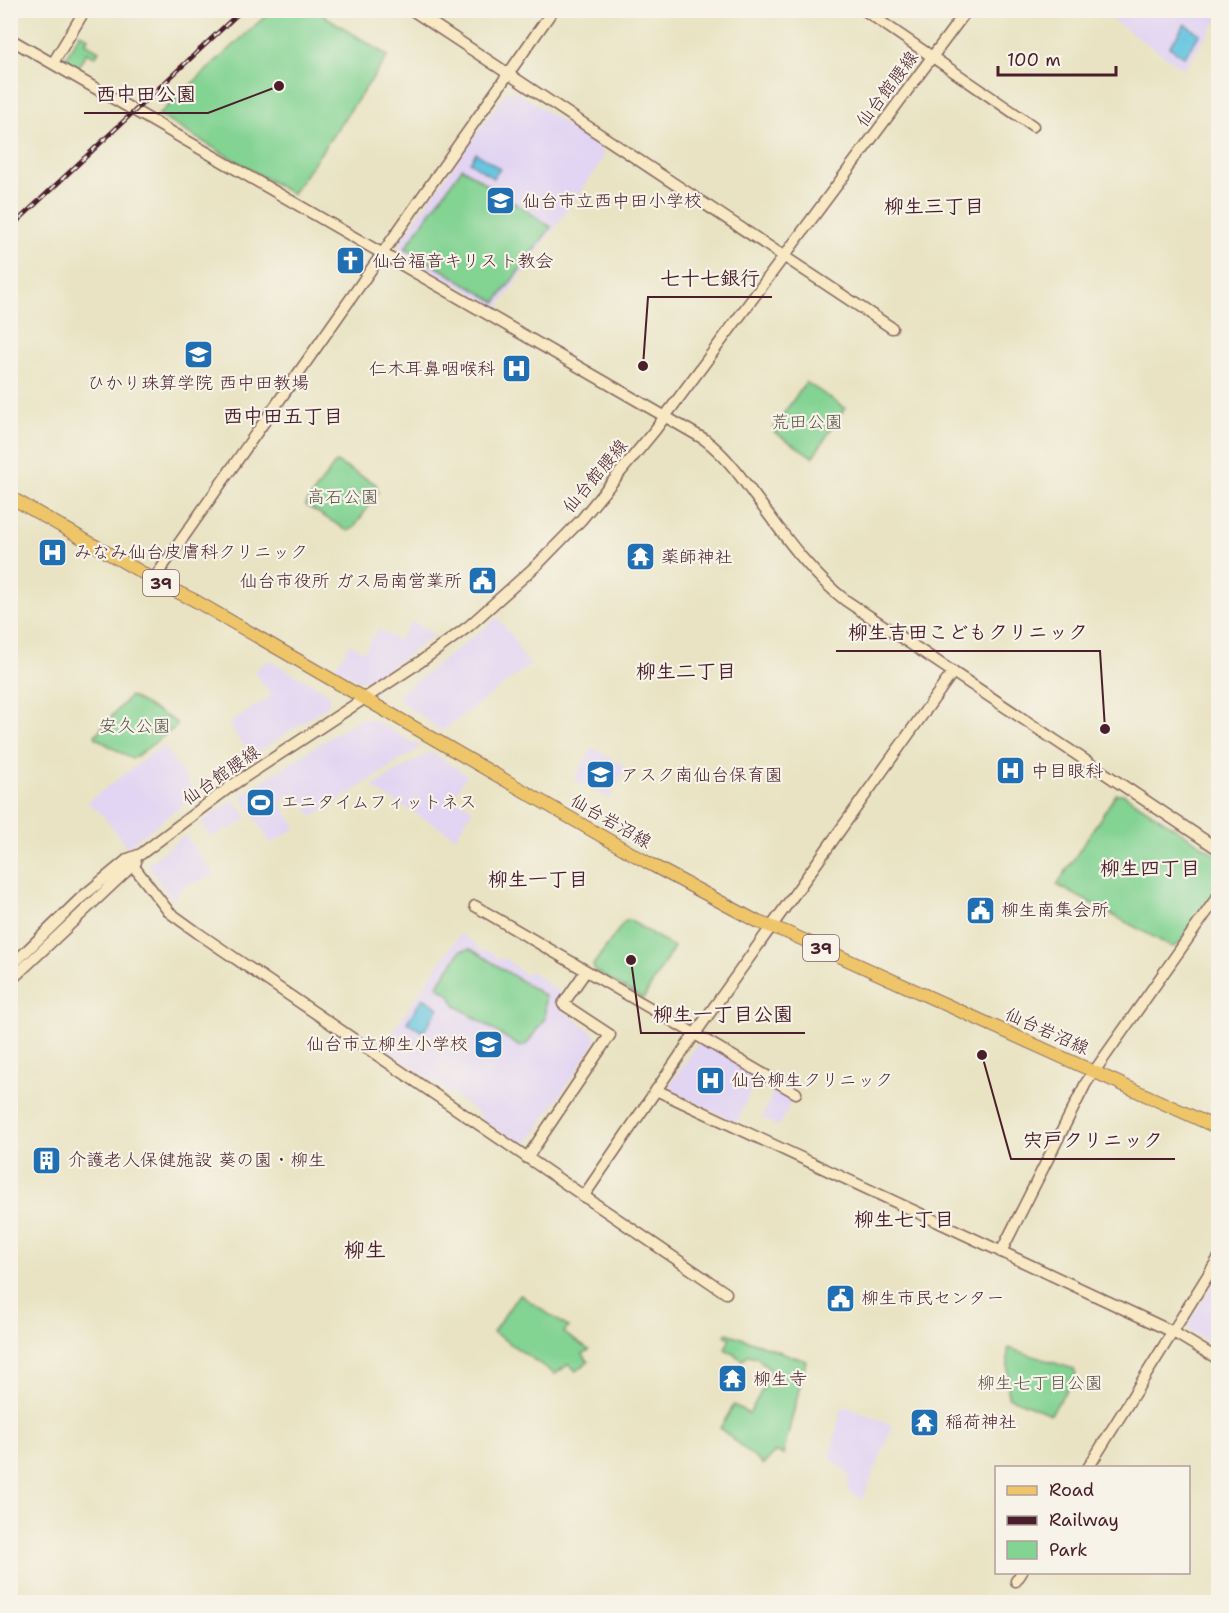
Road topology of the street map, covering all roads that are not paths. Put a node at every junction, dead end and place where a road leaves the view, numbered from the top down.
1 (85, 10) edge
2 (412, 10) edge
3 (553, 10) edge
4 (864, 10) edge
5 (967, 10) edge
6 (10, 39) edge
7 (932, 57) junction
8 (53, 63) junction
9 (509, 75) junction
10 (1033, 126) dead end
11 (384, 254) junction
12 (784, 257) junction
13 (892, 328) dead end
14 (665, 416) junction
15 (10, 497) edge
16 (154, 579) junction
17 (953, 672) junction
18 (366, 700) junction
19 (1218, 849) edge
20 (130, 863) junction
21 (1218, 896) edge
22 (475, 906) dead end
23 (771, 927) junction
24 (10, 967) edge
25 (586, 971) junction
26 (10, 981) edge
27 (694, 1035) junction
28 (1094, 1072) junction
29 (656, 1090) junction
30 (796, 1093) dead end
31 (1218, 1128) edge
32 (527, 1158) junction
33 (583, 1197) junction
34 (1001, 1252) junction
35 (1218, 1259) edge
36 (726, 1293) dead end
37 (1173, 1332) junction
38 (1218, 1359) edge
39 (1089, 1466) edge

1 - 8 street
2 - 9 street
3 - 9 street
4 - 7 street
5 - 7 street, 仙台館腰線
6 - 8 street
7 - 10 street
7 - 12 street, 仙台館腰線
8 - 11 street
9 - 11 street
9 - 12 street
11 - 14 street
11 - 16 street
12 - 13 street
12 - 14 street, 仙台館腰線
14 - 17 street
14 - 18 street, 仙台館腰線
15 - 16 main road, 仙台岩沼線 / 39
16 - 18 main road, 仙台岩沼線 / 39
17 - 19 street
17 - 23 street
18 - 20 street, 仙台館腰線
18 - 23 main road, 仙台岩沼線 / 39
20 - 24 street, 仙台館腰線
20 - 26 street, 仙台館腰線
20 - 32 street
21 - 28 street
22 - 25 street
23 - 27 street
23 - 28 main road, 仙台岩沼線 / 39
25 - 27 street
25 - 32 street
27 - 29 street
27 - 30 street
28 - 31 main road, 仙台岩沼線 / 39
28 - 34 street
29 - 33 street
29 - 34 street
32 - 33 street
33 - 36 street
34 - 37 street
35 - 37 street
37 - 38 street
37 - 39 street

